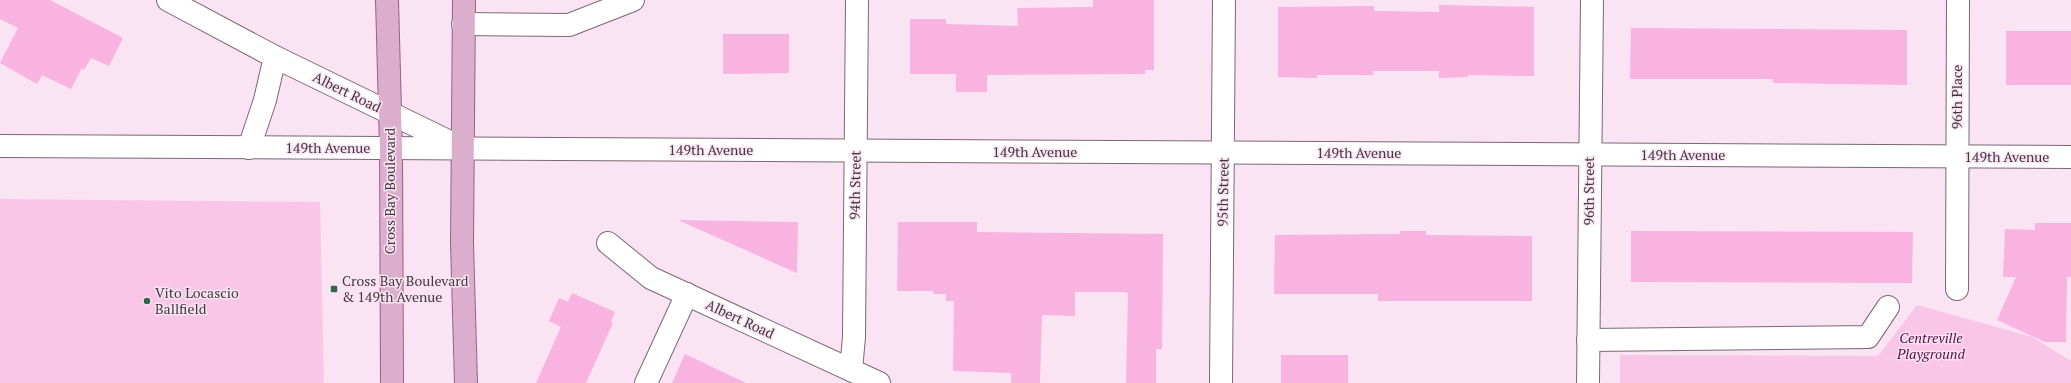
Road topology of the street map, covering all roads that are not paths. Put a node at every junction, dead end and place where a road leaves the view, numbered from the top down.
1 (168, 0) edge
2 (387, 0) edge
3 (464, 0) edge
4 (633, 0) edge
5 (857, 0) edge
6 (1224, 0) edge
7 (1592, 0) edge
8 (1958, 0) edge
9 (463, 24) junction
10 (275, 57) junction
11 (390, 113) junction
12 (0, 146) edge
13 (249, 148) junction
14 (391, 148) junction
15 (463, 149) junction
16 (856, 151) junction
17 (1224, 152) junction
18 (1590, 155) junction
19 (1957, 156) junction
20 (2071, 157) edge
21 (608, 243) dead end
22 (1958, 290) dead end
23 (687, 294) junction
24 (1888, 307) dead end
25 (1588, 340) junction
26 (851, 370) junction
27 (392, 383) edge
28 (466, 383) edge
29 (646, 383) edge
30 (879, 383) edge
31 (1221, 383) edge
32 (1588, 383) edge

1 - 10 street, Albert Road
2 - 11 main road, Cross Bay Boulevard
3 - 9 main road
4 - 9 street
5 - 16 street, 94th Street
6 - 17 street, 95th Street
7 - 18 street, 96th Street
8 - 19 street, 96th Place
9 - 15 main road
10 - 11 street, Albert Road
10 - 13 street
11 - 14 main road, Cross Bay Boulevard
11 - 15 street, Albert Road
12 - 13 street, 149th Avenue
13 - 14 street, 149th Avenue
14 - 15 street, 149th Avenue
14 - 27 main road, Cross Bay Boulevard
15 - 16 street, 149th Avenue
15 - 28 main road
16 - 17 street, 149th Avenue
16 - 26 street, 94th Street
17 - 18 street, 149th Avenue
17 - 31 street, 95th Street
18 - 19 street, 149th Avenue
18 - 25 street, 96th Street
19 - 20 street, 149th Avenue
19 - 22 street, 96th Place
21 - 23 street, Albert Road
23 - 26 street, Albert Road
23 - 29 street
24 - 25 street
25 - 32 street, 96th Street
26 - 30 street, Albert Road

